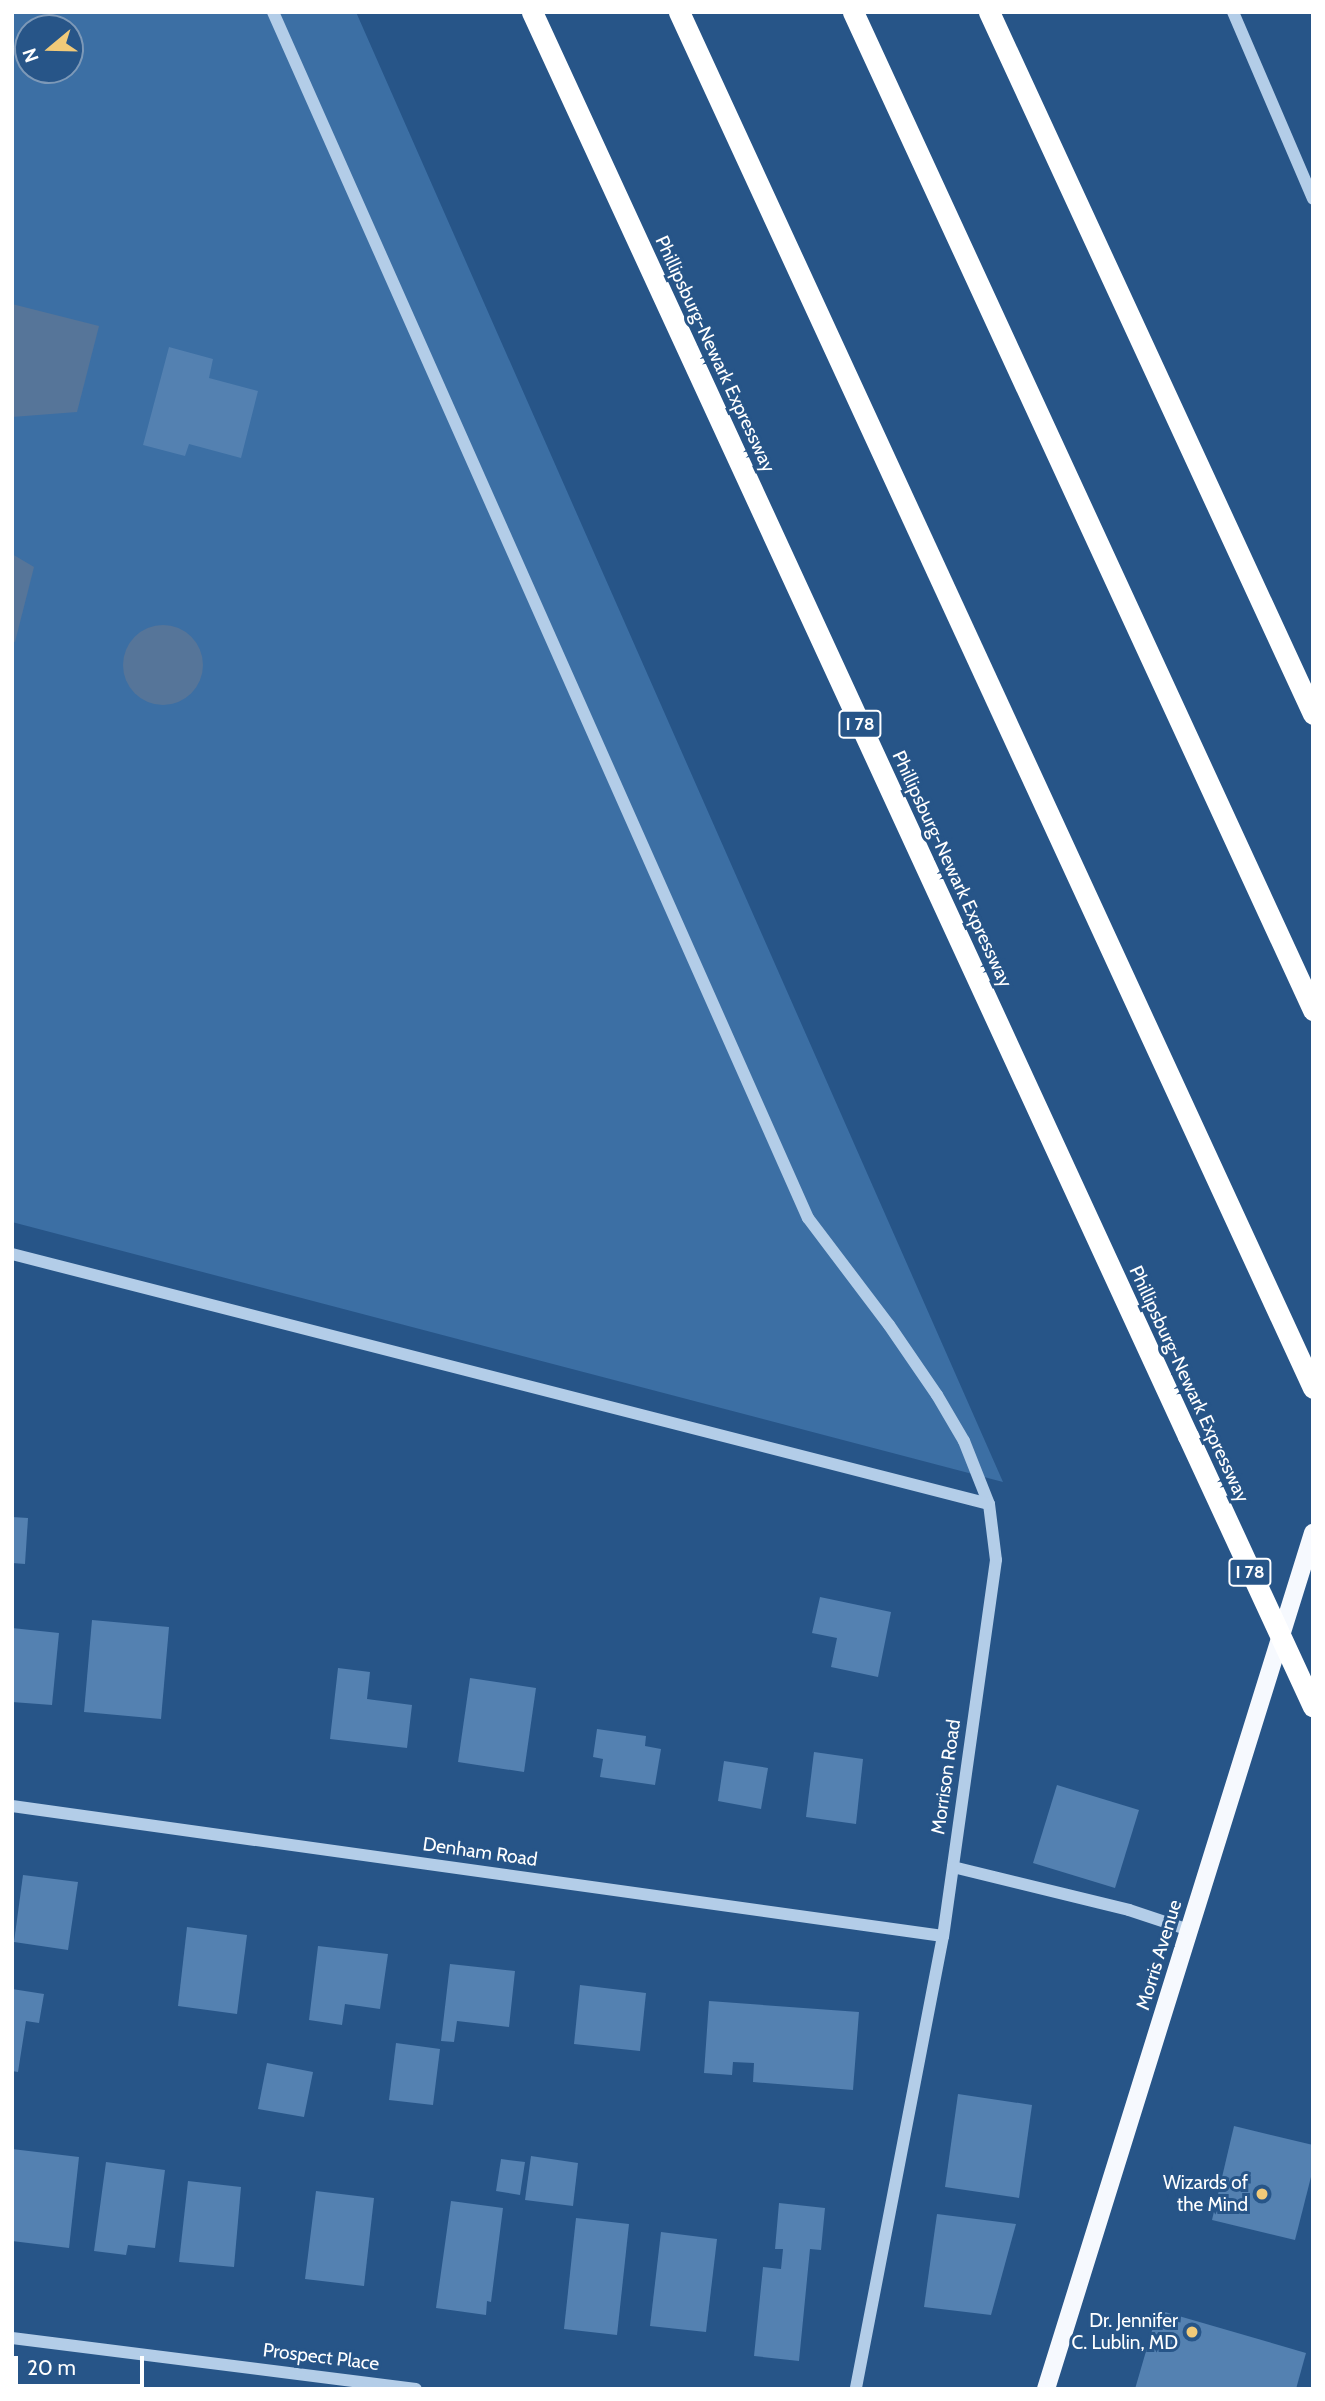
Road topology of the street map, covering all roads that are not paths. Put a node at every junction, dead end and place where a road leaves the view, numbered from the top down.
1 (274, 12) edge
2 (532, 12) edge
3 (679, 12) edge
4 (853, 12) edge
5 (989, 12) edge
6 (1233, 12) edge
7 (1313, 199) edge
8 (1313, 714) edge
9 (1313, 1010) edge
10 (12, 1254) edge
11 (1313, 1388) edge
12 (989, 1503) junction
13 (1313, 1533) edge
14 (1313, 1707) edge
15 (12, 1806) edge
16 (953, 1867) junction
17 (1189, 1930) junction
18 (943, 1936) junction
19 (12, 2337) edge
20 (416, 2389) edge
21 (856, 2389) edge
22 (1046, 2389) edge

1 - 12 street, Morrison Road
2 - 14 highway, Phillipsburg-Newark Expressway / I 78, bridge
3 - 11 highway
4 - 9 highway
5 - 8 highway
6 - 7 street
10 - 12 street
12 - 16 street, Morrison Road
13 - 17 main road, Morris Avenue
15 - 18 street, Denham Road
16 - 17 street
16 - 18 street, Morrison Road
17 - 22 main road, Morris Avenue
18 - 21 street, Morrison Road
19 - 20 street, Prospect Place

